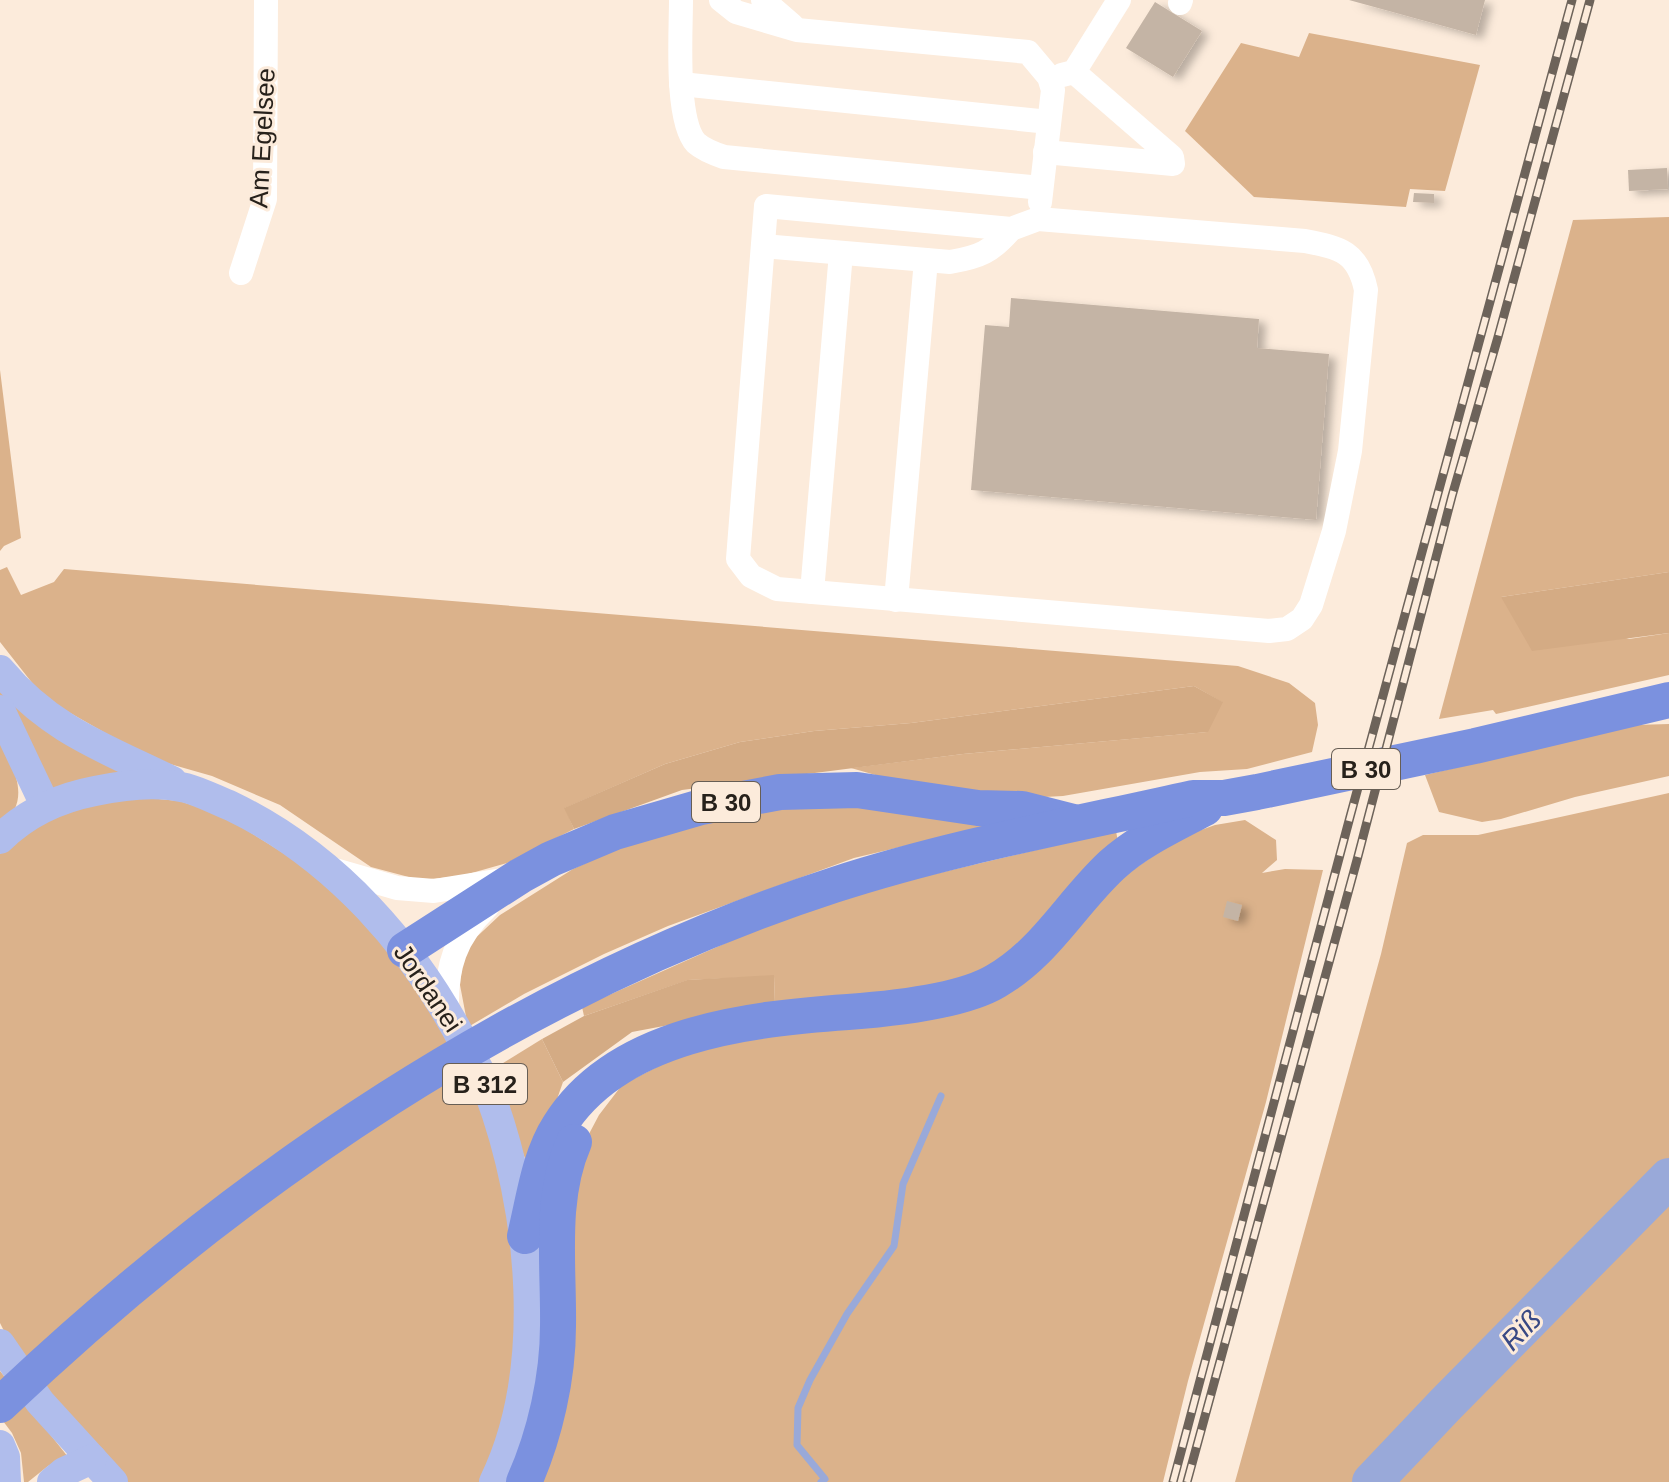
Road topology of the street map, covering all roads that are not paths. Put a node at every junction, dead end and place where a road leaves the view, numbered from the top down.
1 (266, 0) edge
2 (681, 0) edge
3 (721, 0) edge
4 (763, 0) edge
5 (1119, 0) edge
6 (797, 30) junction
7 (1074, 72) junction
8 (1049, 77) junction
9 (681, 84) junction
10 (1049, 122) junction
11 (1045, 152) junction
12 (1041, 188) junction
13 (1038, 219) junction
14 (1011, 229) junction
15 (763, 246) junction
16 (841, 253) junction
17 (926, 260) junction
18 (241, 273) dead end
19 (812, 592) junction
20 (896, 600) junction
21 (0, 670) edge
22 (1669, 700) edge
23 (0, 710) edge
24 (185, 788) junction
25 (1240, 795) junction
26 (45, 805) junction
27 (1078, 824) junction
28 (0, 839) edge
29 (328, 868) junction
30 (520, 876) junction
31 (405, 950) junction
32 (447, 1009) junction
33 (616, 1072) junction
34 (525, 1236) junction
35 (0, 1344) edge
36 (0, 1405) edge
37 (0, 1445) edge
38 (92, 1459) junction
39 (6, 1482) edge
40 (52, 1482) edge
41 (113, 1482) edge
42 (494, 1482) edge
43 (524, 1482) edge

1 - 18 street, Am Egelsee
2 - 9 street
3 - 6 street
4 - 6 street
5 - 7 street
6 - 8 street
7 - 8 street
7 - 11 street
8 - 10 street
9 - 10 street
9 - 12 street
10 - 11 street
11 - 12 street
12 - 13 street
13 - 14 street
13 - 20 street
14 - 15 street
14 - 17 street
15 - 16 street
15 - 19 street
16 - 17 street
16 - 19 street
17 - 20 street
19 - 20 street
21 - 24 main road, B 312
22 - 25 highway, B 30
23 - 26 main road
24 - 26 main road, Jordanei / B 312
24 - 29 main road, Jordanei / B 312
25 - 27 highway, B 30
25 - 33 highway, B 30
26 - 28 main road, Jordanei / B 312
27 - 30 highway, B 30
27 - 36 highway, B 30
29 - 30 street
29 - 31 main road, Jordanei / B 312
30 - 31 highway, B 30
30 - 32 street
31 - 32 main road, Jordanei / B 312
32 - 34 main road, Jordanei / B 312
33 - 34 highway, B 30
33 - 43 highway, B 30
34 - 42 main road, Jordanei / B 312
35 - 38 main road
37 - 39 main road
38 - 40 main road
38 - 41 main road

